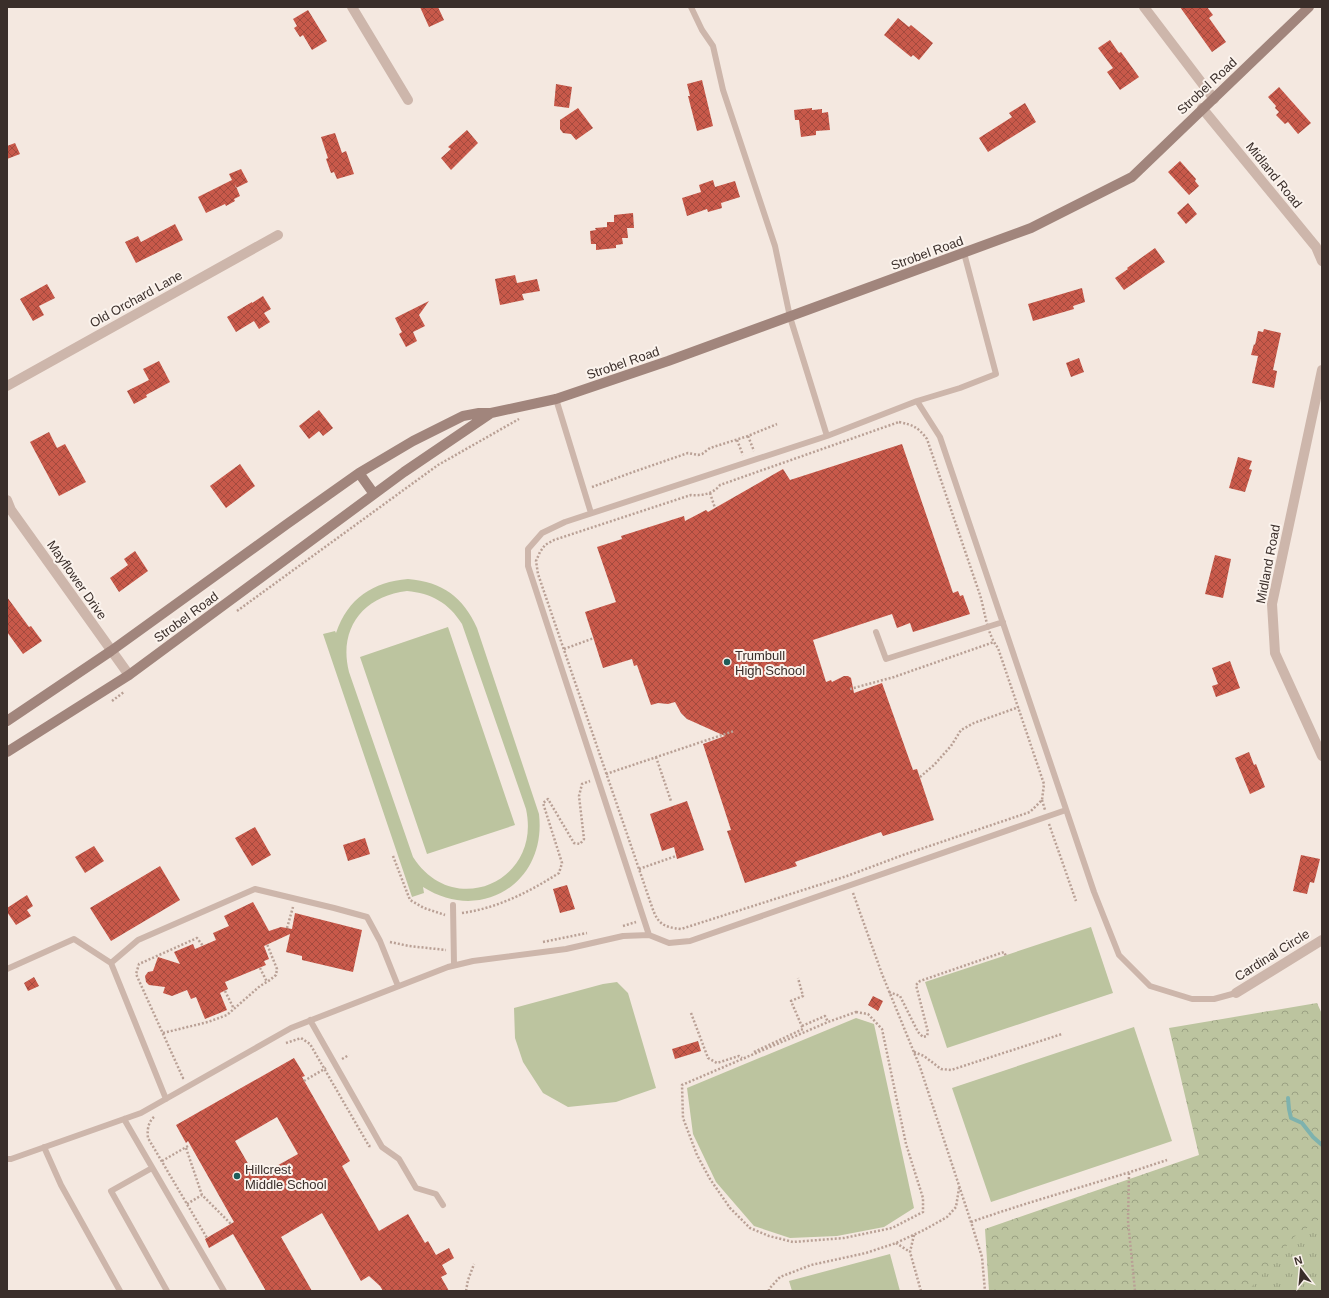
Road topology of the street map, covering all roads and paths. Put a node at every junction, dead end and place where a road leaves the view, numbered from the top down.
1 (352, 7) edge
2 (692, 7) edge
3 (1144, 7) edge
4 (1309, 7) edge
5 (1214, 99) junction
6 (408, 100) dead end
7 (1202, 108) junction
8 (278, 235) dead end
9 (964, 253) junction
10 (1322, 261) edge
11 (790, 316) junction
12 (1322, 370) edge
13 (7, 386) edge
14 (556, 399) junction
15 (917, 401) junction
16 (492, 413) junction
17 (522, 417) dead end
18 (777, 424) dead end
19 (827, 436) junction
20 (360, 473) junction
21 (584, 489) junction
22 (710, 493) junction
23 (374, 494) junction
24 (7, 500) edge
25 (715, 508) dead end
26 (591, 513) junction
27 (232, 614) dead end
28 (1003, 622) junction
29 (989, 627) junction
30 (876, 632) dead end
31 (594, 638) dead end
32 (994, 642) junction
33 (563, 649) junction
34 (111, 651) junction
35 (129, 675) junction
36 (850, 689) dead end
37 (1019, 707) junction
38 (7, 721) edge
39 (734, 731) dead end
40 (7, 752) edge
41 (1322, 756) edge
42 (656, 757) junction
43 (606, 774) junction
44 (920, 777) dead end
45 (598, 778) junction
46 (1042, 800) junction
47 (671, 801) dead end
48 (1066, 810) junction
49 (1047, 816) junction
50 (393, 856) dead end
51 (676, 856) dead end
52 (638, 869) junction
53 (847, 876) junction
54 (850, 884) junction
55 (1076, 901) dead end
56 (453, 905) dead end
57 (453, 915) junction
58 (649, 935) junction
59 (1322, 940) edge
60 (267, 944) dead end
61 (203, 946) dead end
62 (1006, 956) dead end
63 (111, 963) junction
64 (454, 965) junction
65 (260, 968) dead end
66 (7, 969) edge
67 (798, 978) dead end
68 (267, 982) junction
69 (398, 986) junction
70 (225, 991) dead end
71 (889, 992) junction
72 (1236, 993) joint
73 (234, 1009) junction
74 (691, 1013) dead end
75 (310, 1020) junction
76 (828, 1022) junction
77 (802, 1026) junction
78 (163, 1033) junction
79 (1062, 1034) dead end
80 (285, 1043) dead end
81 (913, 1051) junction
82 (183, 1078) dead end
83 (166, 1098) junction
84 (157, 1116) dead end
85 (124, 1119) junction
86 (44, 1147) junction
87 (382, 1147) junction
88 (8, 1160) edge
89 (1167, 1160) dead end
90 (162, 1161) junction
91 (152, 1168) junction
92 (1129, 1173) junction
93 (960, 1187) junction
94 (202, 1195) junction
95 (187, 1204) junction
96 (443, 1205) dead end
97 (971, 1222) junction
98 (231, 1224) dead end
99 (914, 1235) junction
100 (207, 1238) dead end
101 (896, 1243) junction
102 (910, 1252) junction
103 (474, 1264) dead end
104 (120, 1291) edge
105 (167, 1291) edge
106 (224, 1291) edge
107 (466, 1291) edge
108 (769, 1291) edge
109 (921, 1291) edge
110 (985, 1291) edge
111 (1135, 1291) edge

1 - 6 street
2 - 11 lane
3 - 5 street
4 - 5 street, Strobel Road
5 - 7 street, Strobel Road
7 - 9 street, Strobel Road
7 - 10 street, Midland Road
8 - 13 street, Old Orchard Lane
9 - 11 street, Strobel Road
9 - 15 lane
11 - 14 street, Strobel Road
11 - 19 lane
12 - 41 street, Midland Road
14 - 16 street, Strobel Road
14 - 21 lane
15 - 19 lane
15 - 28 lane
16 - 20 street, Strobel Road
16 - 23 street, Strobel Road
17 - 27 path
18 - 21 path
19 - 26 lane
20 - 23 street
20 - 34 street, Strobel Road
21 - 26 lane
22 - 25 path
22 - 29 path
22 - 33 path
23 - 35 street, Strobel Road
24 - 34 street, Mayflower Drive
26 - 45 lane
28 - 29 lane
28 - 48 lane
29 - 30 lane
29 - 32 path
31 - 33 path
32 - 36 path
32 - 37 path
33 - 43 path
34 - 35 street, Mayflower Drive
34 - 38 street, Strobel Road
35 - 40 street, Strobel Road
37 - 44 path
37 - 46 path
39 - 42 path
42 - 43 path
42 - 47 path
43 - 45 path
43 - 52 path
45 - 57 path
45 - 58 lane
46 - 49 path
46 - 53 path
48 - 49 lane
48 - 72 lane
49 - 54 lane
49 - 55 path
50 - 57 path
51 - 52 path
52 - 53 path
53 - 54 path
54 - 58 lane
54 - 71 path
56 - 57 lane
57 - 64 lane
58 - 64 lane
59 - 72 street, Cardinal Circle
60 - 68 path
61 - 78 path
62 - 71 path
63 - 66 lane
63 - 69 lane
63 - 83 lane
64 - 69 lane
65 - 68 path
67 - 77 path
68 - 73 path
69 - 75 lane
70 - 73 path
71 - 81 path
73 - 78 path
74 - 77 path
75 - 83 lane
75 - 87 lane
76 - 76 path
76 - 77 path
78 - 82 path
79 - 81 path
80 - 87 path
81 - 93 path
83 - 85 lane
84 - 90 path
85 - 86 lane
85 - 91 lane
86 - 88 lane
86 - 104 lane
87 - 96 lane
89 - 92 path
90 - 94 path
90 - 95 path
91 - 105 lane
91 - 106 lane
92 - 97 path
92 - 111 path
93 - 97 path
93 - 99 path
94 - 95 path
94 - 98 path
95 - 100 path
97 - 110 path
99 - 101 path
99 - 102 path
101 - 102 path
101 - 108 path
102 - 109 path
103 - 107 path

